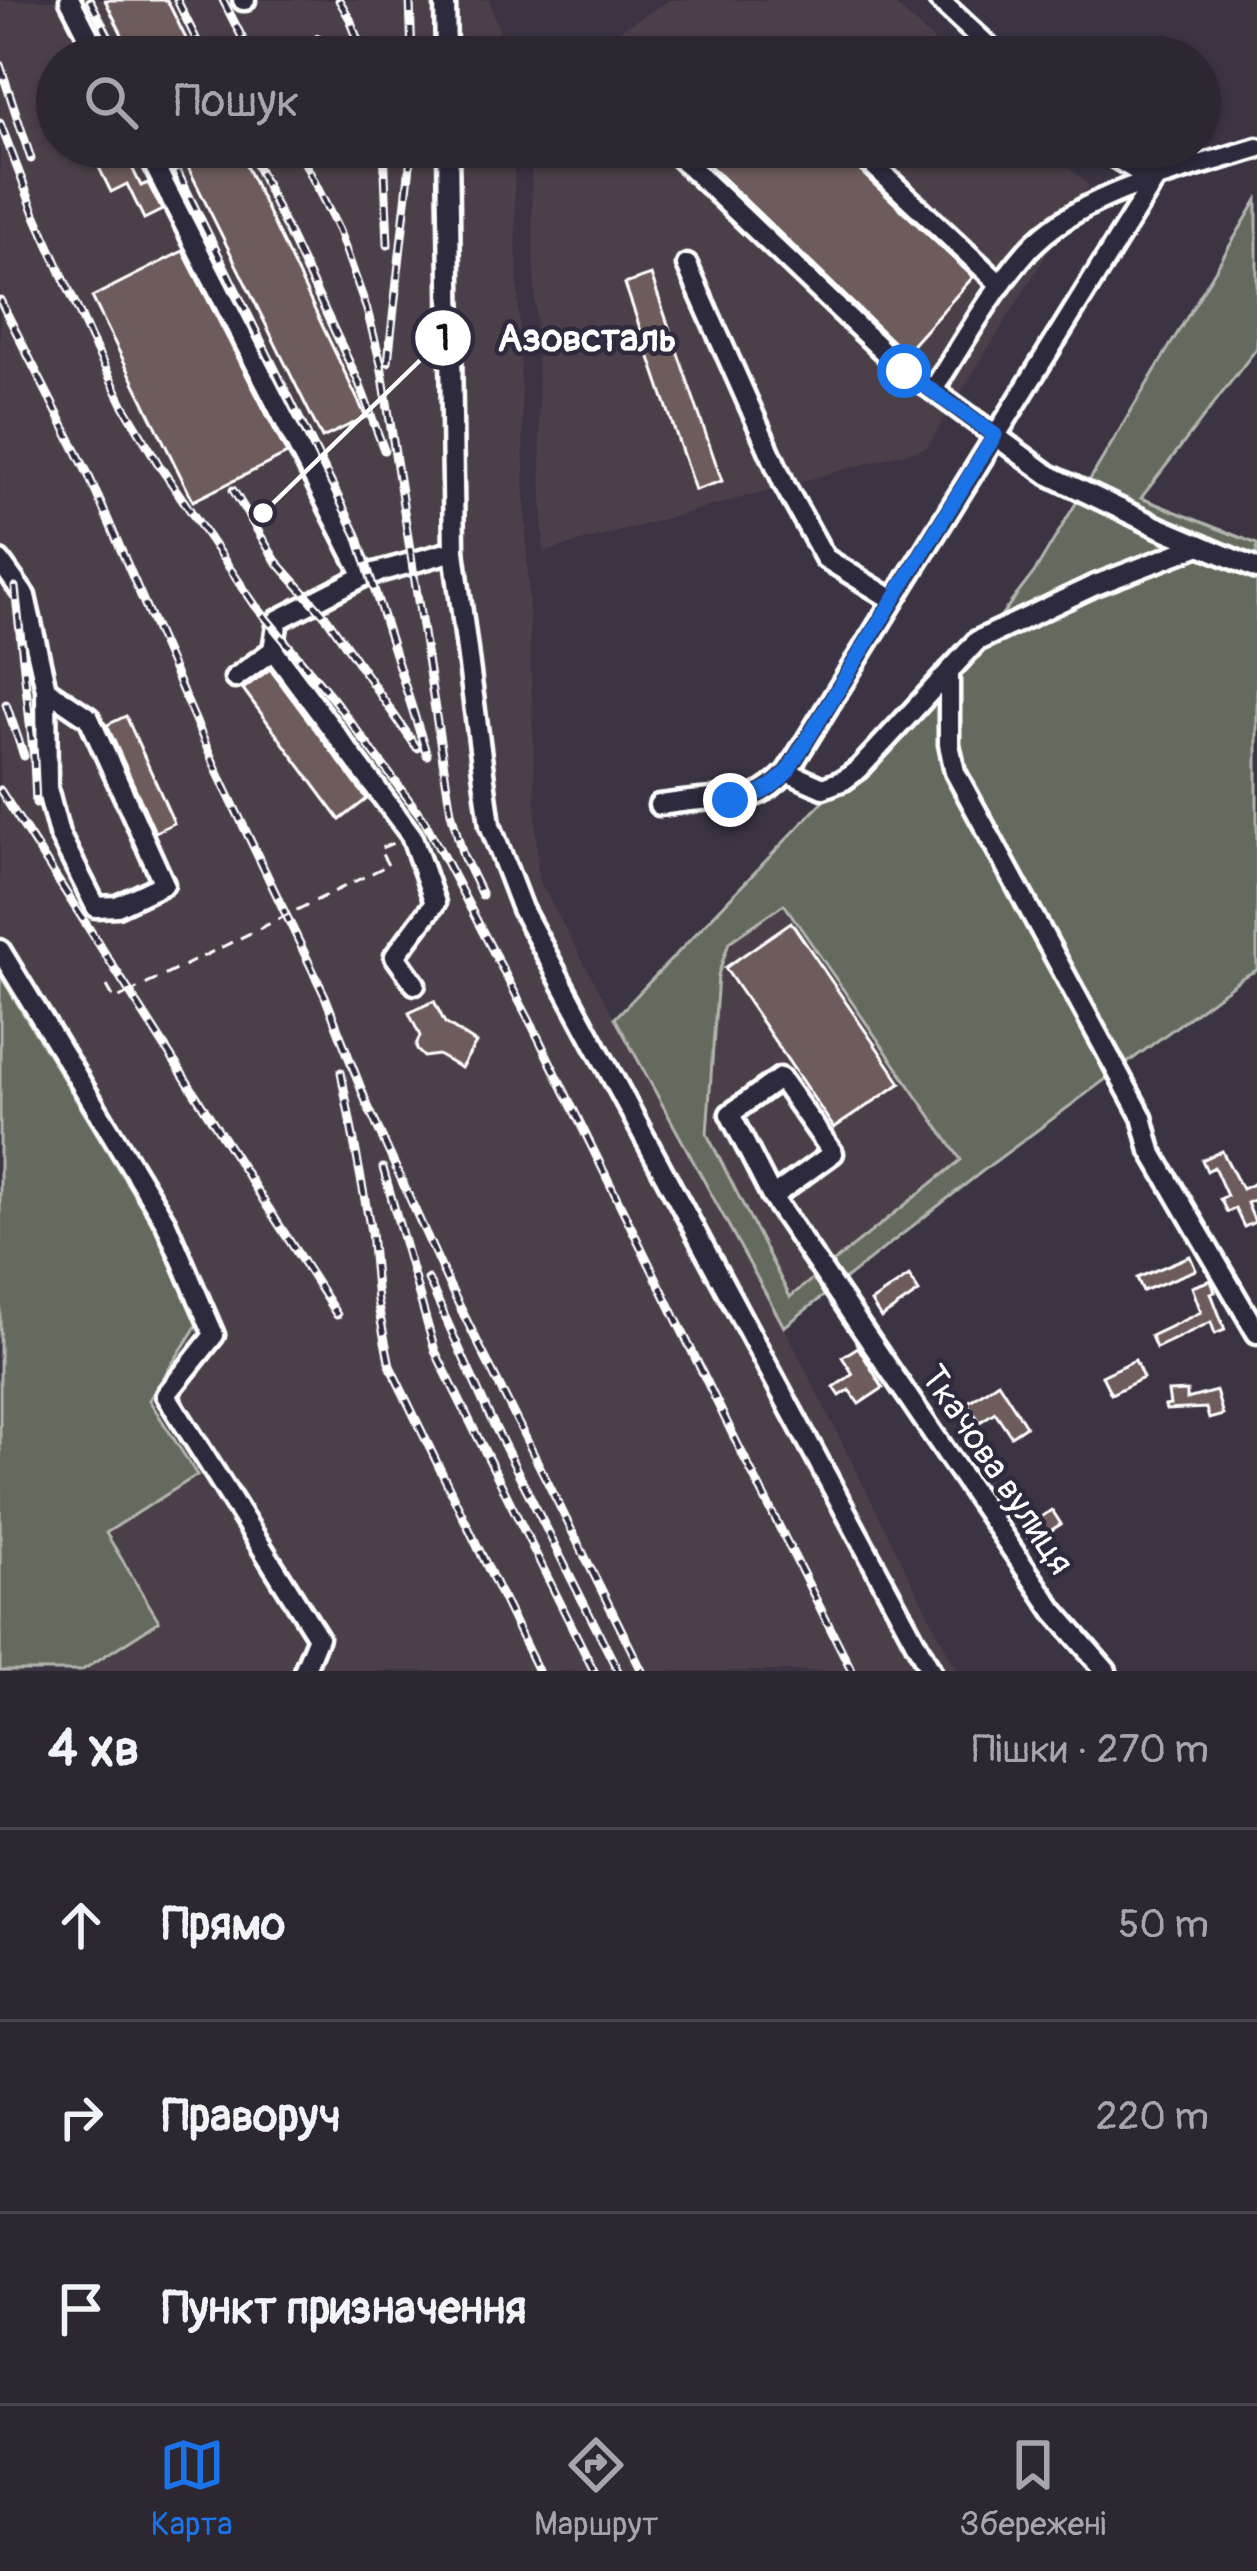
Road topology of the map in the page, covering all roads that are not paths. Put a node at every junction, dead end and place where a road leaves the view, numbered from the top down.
1 (70, 0) edge
2 (445, 0) edge
3 (939, 0) edge
4 (88, 36) edge
5 (446, 36) edge
6 (978, 36) edge
7 (1257, 148) edge
8 (1221, 160) edge
9 (156, 168) edge
10 (448, 168) edge
11 (690, 168) edge
12 (876, 168) edge
13 (1133, 168) edge
14 (1195, 168) edge
15 (1154, 181) junction
16 (687, 265) dead end
17 (1001, 285) junction
18 (933, 390) junction
19 (995, 435) junction
20 (1199, 545) junction
21 (454, 551) junction
22 (0, 561) edge
23 (1257, 569) edge
24 (364, 576) junction
25 (893, 600) junction
26 (273, 650) junction
27 (949, 671) junction
28 (235, 678) dead end
29 (46, 689) junction
30 (787, 772) junction
31 (659, 805) dead end
32 (0, 950) edge
33 (415, 985) dead end
34 (772, 1197) junction
35 (1257, 1333) edge
36 (304, 1671) edge
37 (931, 1671) edge
38 (1106, 1671) edge

1 - 4 street
2 - 5 street
3 - 6 street
7 - 8 street
9 - 24 street
10 - 21 street
11 - 18 street
12 - 17 street
13 - 15 street
14 - 15 street
15 - 17 street
15 - 19 street
16 - 25 street
17 - 18 street
18 - 19 street
19 - 20 street
19 - 25 street
20 - 23 street
20 - 27 street
21 - 24 street
21 - 37 street
22 - 29 street
24 - 26 street
25 - 30 street
26 - 28 street
26 - 33 street
27 - 30 street
27 - 35 street
29 - 29 street
30 - 31 street
32 - 36 street
34 - 34 street, Ткачова вулиця
34 - 38 street, Ткачова вулиця

